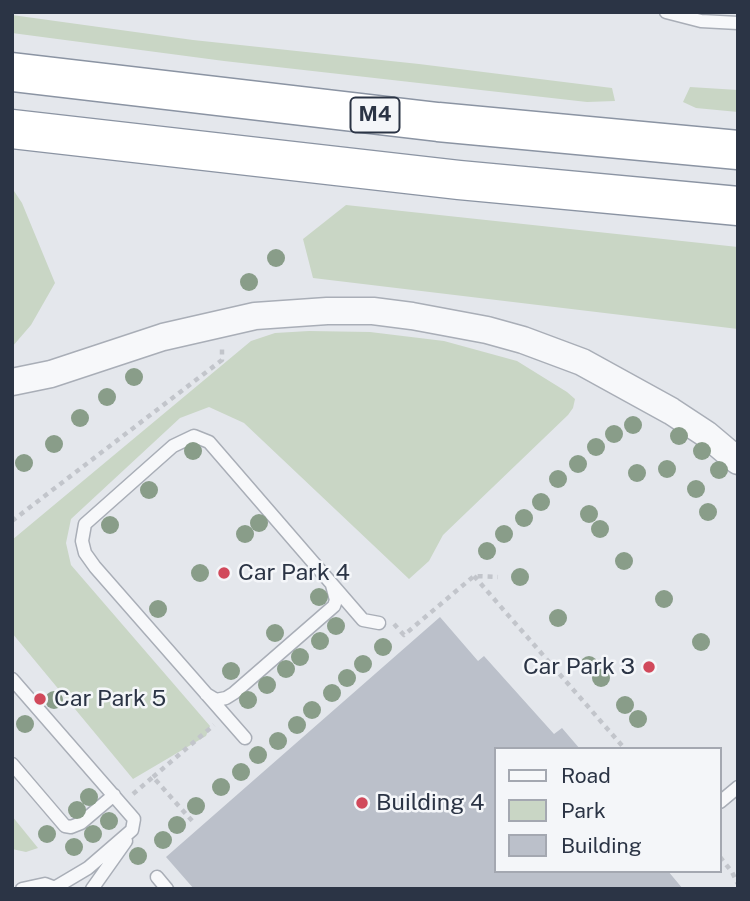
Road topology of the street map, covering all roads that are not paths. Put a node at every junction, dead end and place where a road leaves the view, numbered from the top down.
1 (666, 12) edge
2 (738, 23) edge
3 (12, 72) edge
4 (12, 129) edge
5 (738, 150) edge
6 (738, 206) edge
7 (12, 382) edge
8 (738, 461) edge
9 (331, 582) junction
10 (382, 619) road end
11 (12, 679) edge
12 (205, 694) junction
13 (245, 738) dead end
14 (12, 764) edge
15 (738, 787) edge
16 (118, 800) junction
17 (722, 800) edge
18 (132, 830) junction
19 (157, 877) dead end
20 (57, 888) edge
21 (22, 889) edge
22 (92, 889) edge
23 (167, 889) edge

1 - 2 lane
3 - 5 highway, M4
4 - 6 highway
7 - 8 street
9 - 10 lane
9 - 12 lane
9 - 12 lane
11 - 16 lane
12 - 13 lane
14 - 16 lane
15 - 17 lane
16 - 18 lane
18 - 20 lane
18 - 22 lane
19 - 23 lane
20 - 21 lane

